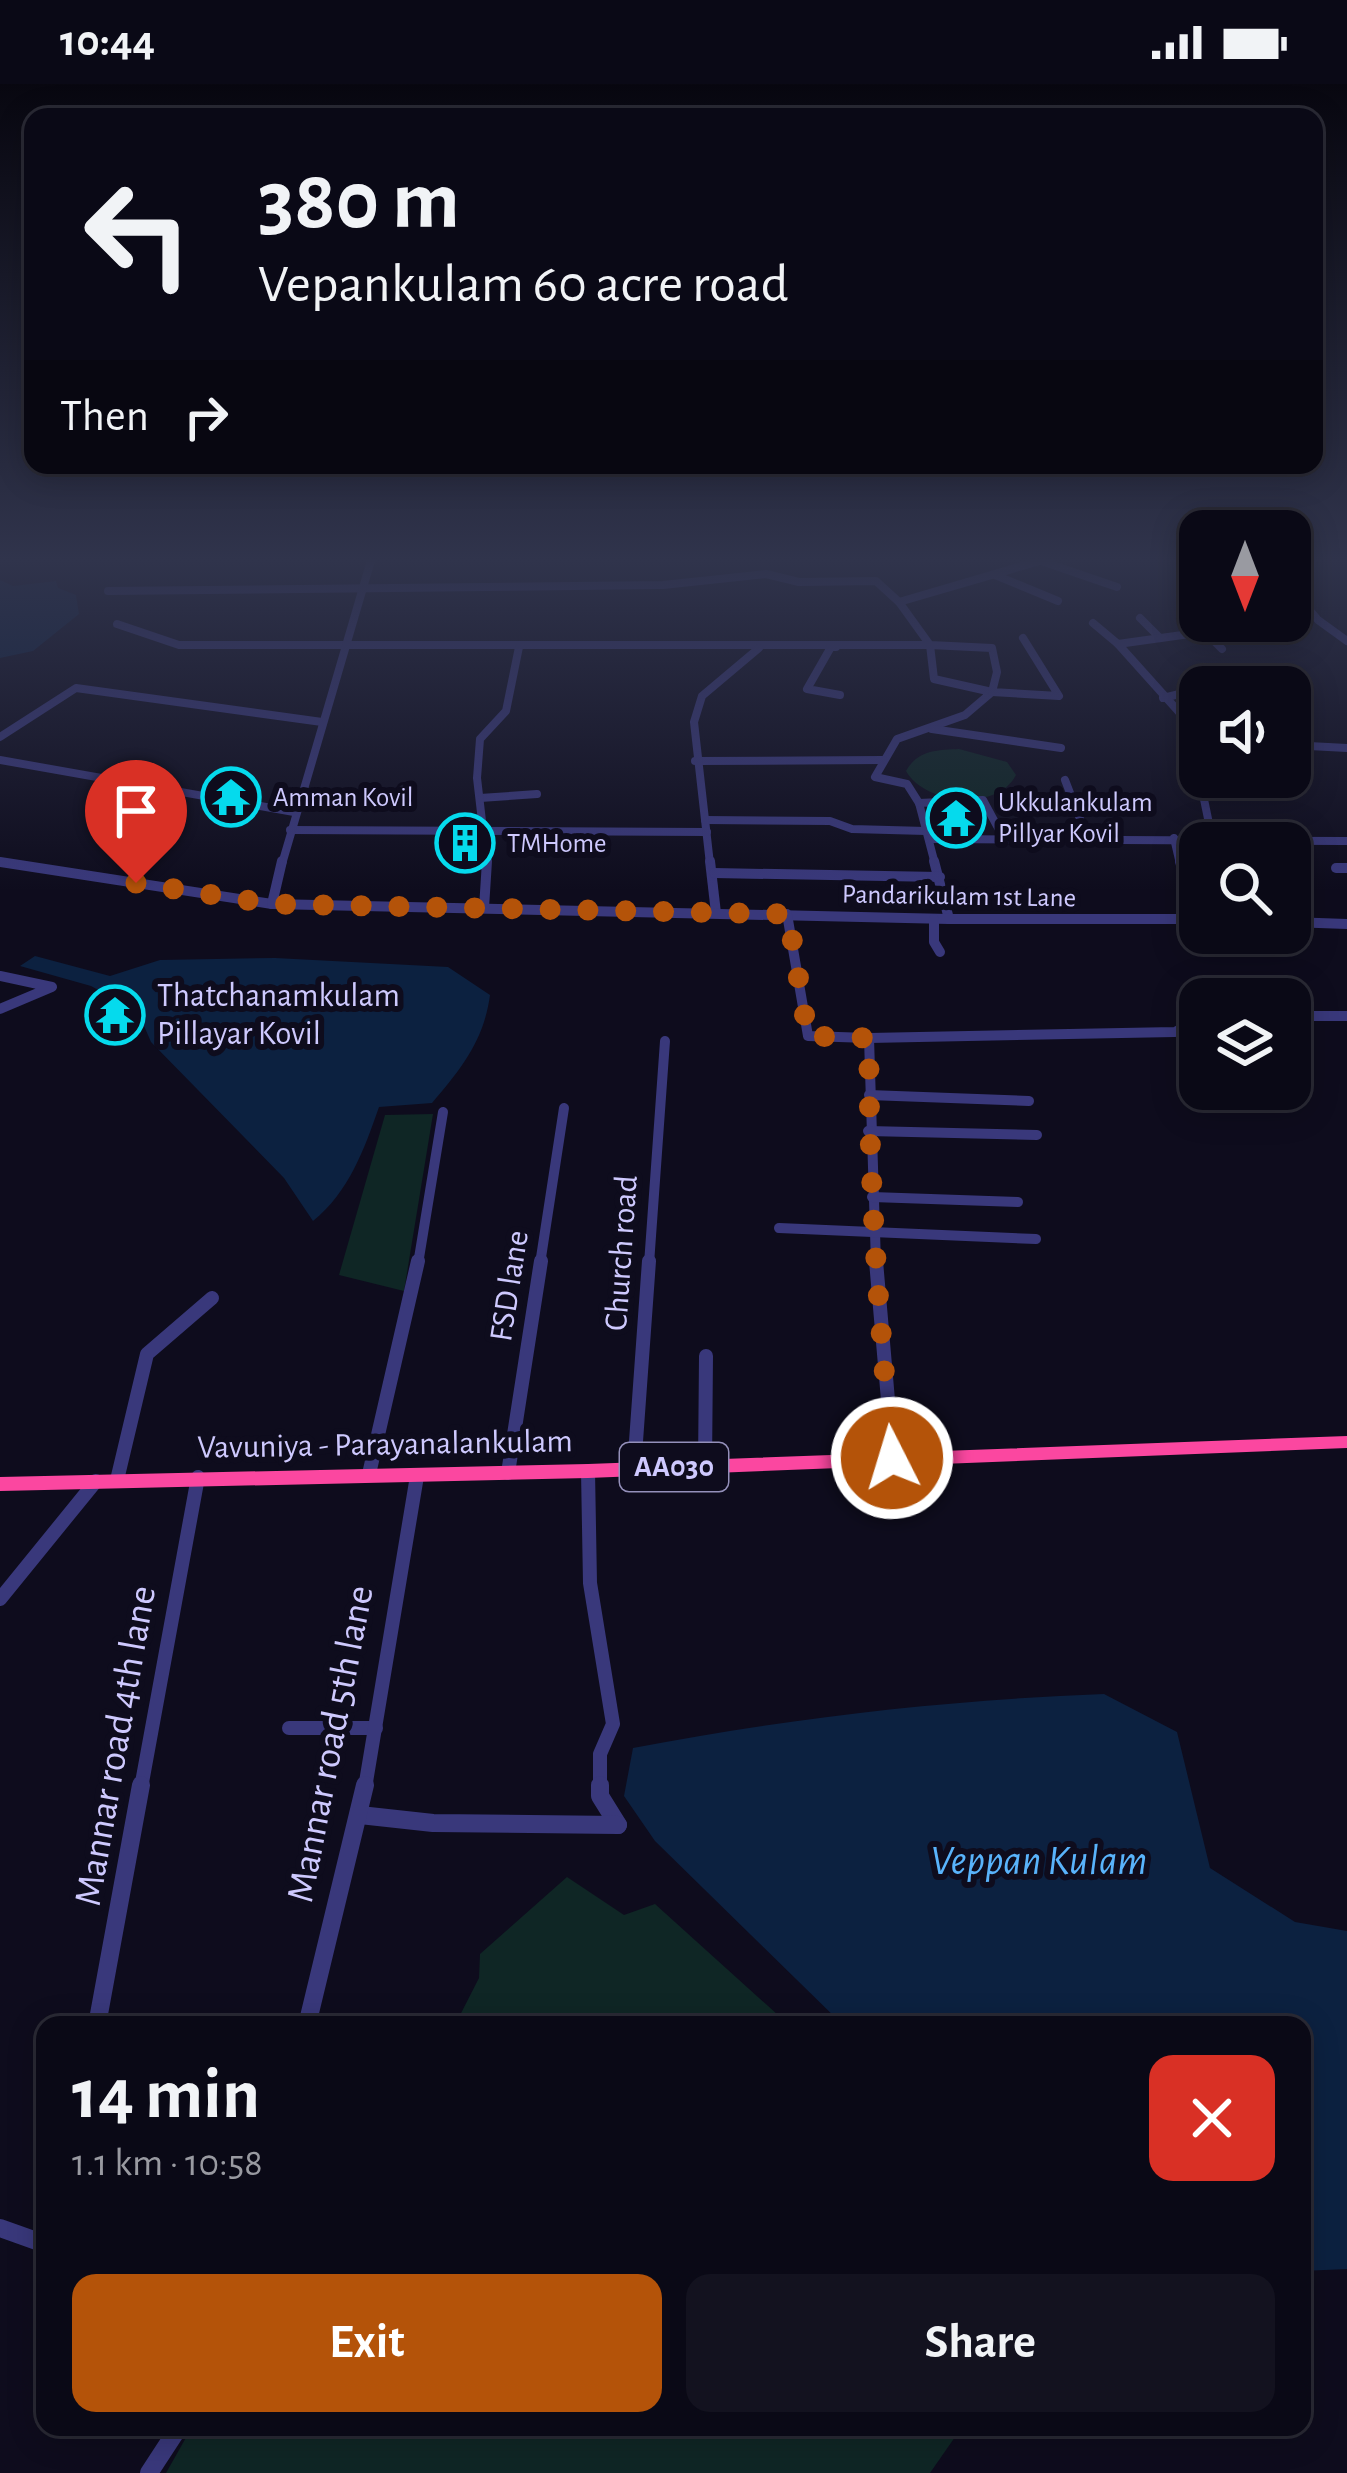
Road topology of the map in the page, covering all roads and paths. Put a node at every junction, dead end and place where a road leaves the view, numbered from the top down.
1 (337, 668) edge
2 (515, 668) edge
3 (735, 668) edge
4 (819, 668) edge
5 (933, 668) edge
6 (996, 668) edge
7 (1042, 668) edge
8 (1138, 668) edge
9 (992, 692) junction
10 (1179, 694) edge
11 (840, 695) dead end
12 (1163, 698) junction
13 (1179, 711) edge
14 (322, 722) junction
15 (925, 728) junction
16 (0, 736) edge
17 (1311, 746) edge
18 (1061, 748) dead end
19 (1347, 748) edge
20 (0, 760) edge
21 (883, 760) junction
22 (695, 761) junction
23 (1065, 780) dead end
24 (537, 794) dead end
25 (480, 798) junction
26 (919, 803) junction
27 (293, 812) junction
28 (706, 826) junction
29 (486, 828) junction
30 (290, 830) junction
31 (927, 835) junction
32 (1003, 837) junction
33 (1087, 837) junction
34 (1174, 838) junction
35 (1179, 838) edge
36 (1311, 840) edge
37 (1347, 841) edge
38 (1179, 856) edge
39 (0, 862) edge
40 (714, 873) junction
41 (940, 877) junction
42 (272, 904) junction
43 (484, 908) junction
44 (716, 913) junction
45 (788, 914) junction
46 (934, 919) junction
47 (949, 919) junction
48 (1179, 919) edge
49 (1311, 923) edge
50 (1347, 924) edge
51 (940, 952) dead end
52 (0, 976) edge
53 (0, 1009) edge
54 (1311, 1016) edge
55 (1347, 1016) edge
56 (1179, 1030) edge
57 (869, 1038) junction
58 (665, 1041) dead end
59 (869, 1095) junction
60 (1028, 1101) dead end
61 (564, 1108) dead end
62 (443, 1112) dead end
63 (868, 1132) junction
64 (1037, 1135) dead end
65 (872, 1197) junction
66 (1018, 1202) dead end
67 (779, 1228) dead end
68 (874, 1235) junction
69 (1036, 1239) dead end
70 (212, 1298) dead end
71 (706, 1356) dead end
72 (1347, 1442) edge
73 (892, 1458) junction
74 (705, 1466) junction
75 (634, 1468) junction
76 (588, 1472) junction
77 (508, 1473) junction
78 (369, 1474) junction
79 (417, 1476) junction
80 (198, 1478) junction
81 (117, 1480) junction
82 (96, 1481) junction
83 (0, 1484) edge
84 (0, 1599) edge
85 (376, 1727) junction
86 (289, 1728) dead end
87 (360, 1815) junction
88 (99, 2016) edge
89 (309, 2016) edge
90 (0, 2228) edge
91 (36, 2241) edge
92 (172, 2436) edge
93 (148, 2473) edge

1 - 14 street
2 - 25 street
3 - 22 street
4 - 11 street
5 - 9 street
6 - 9 street
7 - 9 street
8 - 12 street
9 - 15 street
10 - 12 street
12 - 13 street
14 - 16 street
14 - 27 street
15 - 18 street
15 - 21 street
17 - 19 street
20 - 27 street
21 - 22 street
21 - 26 street
22 - 28 street
23 - 33 street
24 - 25 street
25 - 29 street
26 - 31 street
26 - 32 street
27 - 30 street
28 - 29 street
28 - 31 street
28 - 40 street
29 - 30 street
29 - 43 street
30 - 42 street
31 - 32 street
31 - 41 street
32 - 33 street
33 - 34 street
34 - 35 street
34 - 38 street
36 - 37 street
39 - 42 street, Pandarikulam 1st Lane
40 - 41 street
40 - 44 street
41 - 47 street
42 - 43 street, Pandarikulam 1st Lane
43 - 44 street, Pandarikulam 1st Lane
44 - 45 street, Pandarikulam 1st Lane
45 - 46 street, Pandarikulam 1st Lane
45 - 57 street
46 - 47 street, Pandarikulam 1st Lane
46 - 51 street
47 - 48 street, Pandarikulam 1st Lane
49 - 50 street
52 - 53 street
54 - 55 street
56 - 57 street
57 - 59 street
58 - 75 street, Church road
59 - 60 street
59 - 63 street
61 - 77 street, FSD lane
62 - 78 street
63 - 64 street
63 - 65 street
65 - 66 street
65 - 68 street
67 - 68 street
68 - 69 street
68 - 73 street
70 - 81 street
71 - 74 street
72 - 73 highway, Vavuniya - Parayanalankulam / AA030
73 - 74 highway, Vavuniya - Parayanalankulam / AA030
74 - 75 highway, Vavuniya - Parayanalankulam / AA030
75 - 76 highway, Vavuniya - Parayanalankulam / AA030
76 - 77 highway, Vavuniya - Parayanalankulam / AA030
76 - 87 street
77 - 79 highway, Vavuniya - Parayanalankulam / AA030
78 - 79 highway, Vavuniya - Parayanalankulam / AA030
78 - 80 highway, Vavuniya - Parayanalankulam / AA030
79 - 85 street, Mannar road 5th lane
80 - 81 highway, Vavuniya - Parayanalankulam / AA030
80 - 88 street, Mannar road 4th lane
81 - 82 highway, Vavuniya - Parayanalankulam / AA030
82 - 83 highway, Vavuniya - Parayanalankulam / AA030
82 - 84 street
85 - 86 street
85 - 87 street, Mannar road 5th lane
87 - 89 street, Mannar road 5th lane
90 - 91 street
92 - 93 street

